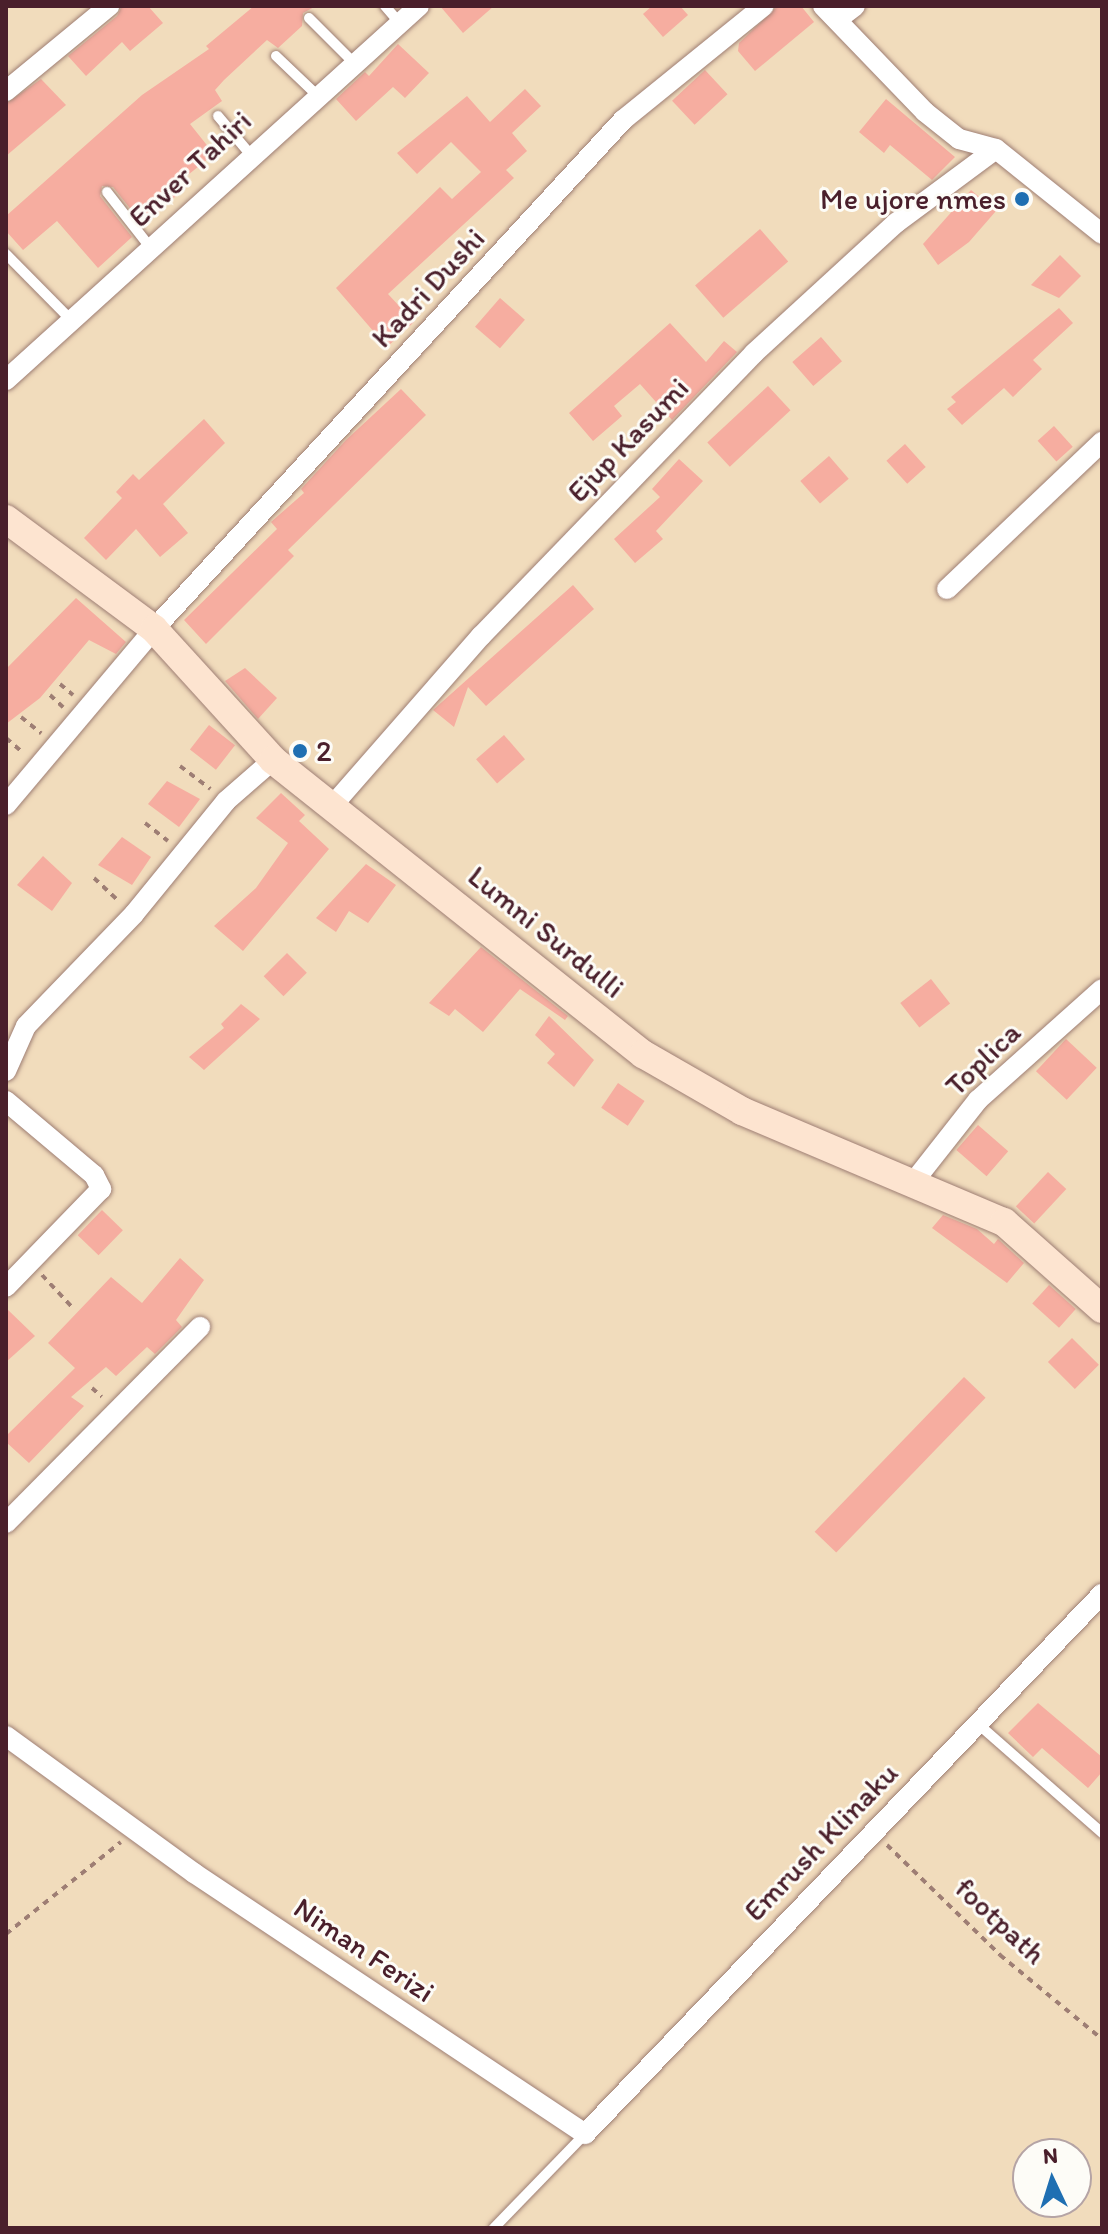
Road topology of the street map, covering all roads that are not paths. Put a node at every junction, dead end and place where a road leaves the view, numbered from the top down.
1 (109, 6) edge
2 (385, 6) edge
3 (419, 6) edge
4 (764, 6) edge
5 (855, 6) edge
6 (830, 13) edge
7 (309, 18) dead end
8 (400, 23) junction
9 (276, 56) dead end
10 (354, 63) junction
11 (6, 91) edge
12 (317, 95) junction
13 (218, 116) dead end
14 (996, 149) junction
15 (250, 154) junction
16 (107, 192) dead end
17 (1102, 234) edge
18 (150, 247) junction
19 (6, 254) edge
20 (71, 320) junction
21 (6, 380) edge
22 (1102, 442) edge
23 (6, 519) edge
24 (947, 589) dead end
25 (154, 629) junction
26 (273, 760) junction
27 (6, 805) edge
28 (333, 805) junction
29 (1102, 989) edge
30 (6, 1071) edge
31 (6, 1101) edge
32 (915, 1180) junction
33 (6, 1287) edge
34 (1101, 1305) edge
35 (200, 1327) dead end
36 (6, 1523) edge
37 (1102, 1594) edge
38 (976, 1722) junction
39 (6, 1736) edge
40 (1102, 1833) edge
41 (585, 2134) junction
42 (494, 2228) edge

1 - 11 street
2 - 8 lane
3 - 8 street, Enver Tahiri
4 - 25 street, Kadri Dushi
5 - 6 street
6 - 14 street
7 - 10 lane
8 - 10 street, Enver Tahiri
9 - 12 lane
10 - 12 street, Enver Tahiri
12 - 15 street, Enver Tahiri
13 - 15 lane
14 - 17 street
14 - 28 street, Ejup Kasumi
15 - 18 street, Enver Tahiri
16 - 18 lane
18 - 20 street, Enver Tahiri
19 - 20 lane
20 - 21 street, Enver Tahiri
22 - 24 street
23 - 25 street, Lumni Surdulli
25 - 26 street, Lumni Surdulli
25 - 27 street, Kadri Dushi
26 - 28 street, Lumni Surdulli
26 - 30 street
28 - 32 street, Lumni Surdulli
29 - 32 street, Toplica
31 - 33 street
32 - 34 street, Lumni Surdulli
35 - 36 street
37 - 38 street, Emrush Klinaku
38 - 40 lane
38 - 41 street, Emrush Klinaku
39 - 41 street, Niman Ferizi
41 - 42 lane

